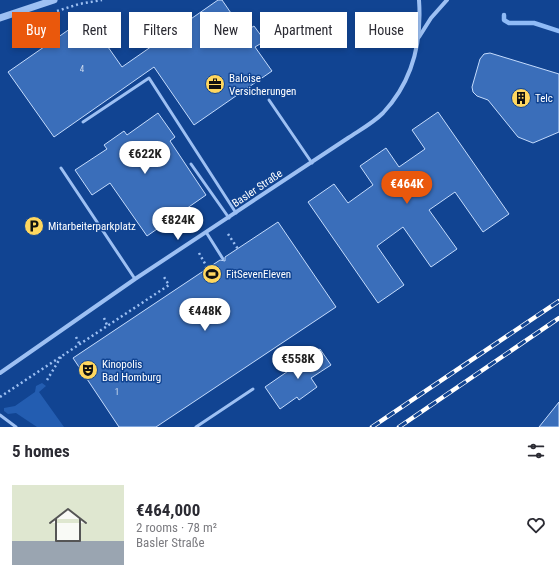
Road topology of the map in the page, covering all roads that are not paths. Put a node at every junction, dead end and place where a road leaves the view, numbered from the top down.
1 (54, 0) edge
2 (419, 0) edge
3 (447, 0) edge
4 (0, 18) edge
5 (419, 37) junction
6 (269, 100) dead end
7 (83, 122) dead end
8 (312, 163) junction
9 (190, 164) dead end
10 (61, 168) dead end
11 (236, 214) junction
12 (229, 218) junction
13 (206, 232) junction
14 (223, 259) dead end
15 (135, 279) junction
16 (0, 373) edge
17 (252, 389) dead end
18 (0, 415) edge
19 (16, 427) edge
20 (196, 427) edge

1 - 4 street
2 - 5 street, Basler Straße
3 - 5 street
5 - 8 street, Basler Straße
6 - 8 lane
7 - 11 lane
8 - 11 street, Basler Straße
9 - 12 lane
10 - 15 lane
11 - 12 street, Basler Straße
12 - 13 street, Basler Straße
13 - 14 lane
13 - 15 street, Basler Straße
15 - 16 street, Basler Straße
17 - 20 lane
18 - 19 lane

